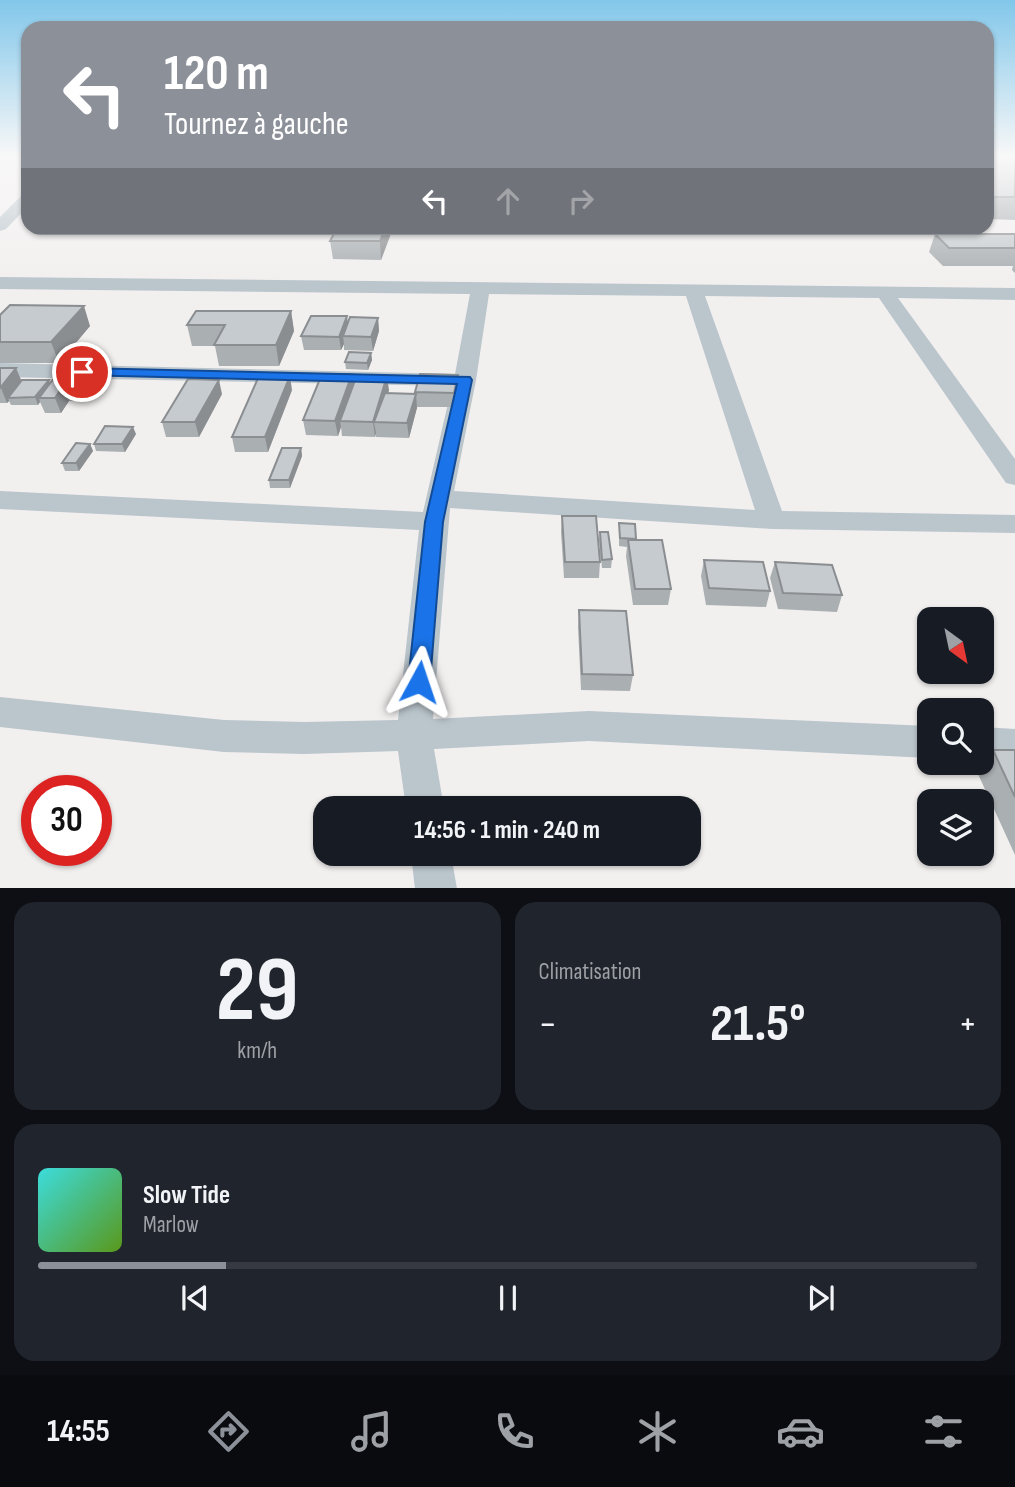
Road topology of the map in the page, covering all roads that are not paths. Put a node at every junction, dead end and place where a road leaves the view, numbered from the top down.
1 (21, 204) edge
2 (0, 226) edge
3 (0, 283) edge
4 (480, 289) junction
5 (693, 290) junction
6 (884, 292) junction
7 (1015, 294) edge
8 (0, 370) edge
9 (465, 380) junction
10 (1015, 477) edge
11 (0, 500) edge
12 (437, 510) junction
13 (772, 520) junction
14 (1015, 524) edge
15 (0, 712) edge
16 (414, 735) junction
17 (917, 740) edge
18 (994, 744) edge
19 (1015, 745) edge
20 (423, 796) edge
21 (433, 866) edge
22 (436, 888) edge

1 - 2 street
3 - 4 street
4 - 5 street
4 - 9 street
5 - 6 street
5 - 13 street
6 - 7 street
6 - 10 street
8 - 9 street
9 - 12 street
11 - 12 street
12 - 13 street
12 - 16 street
13 - 14 street
15 - 16 street
16 - 17 street
16 - 20 street
18 - 19 street
21 - 22 street

